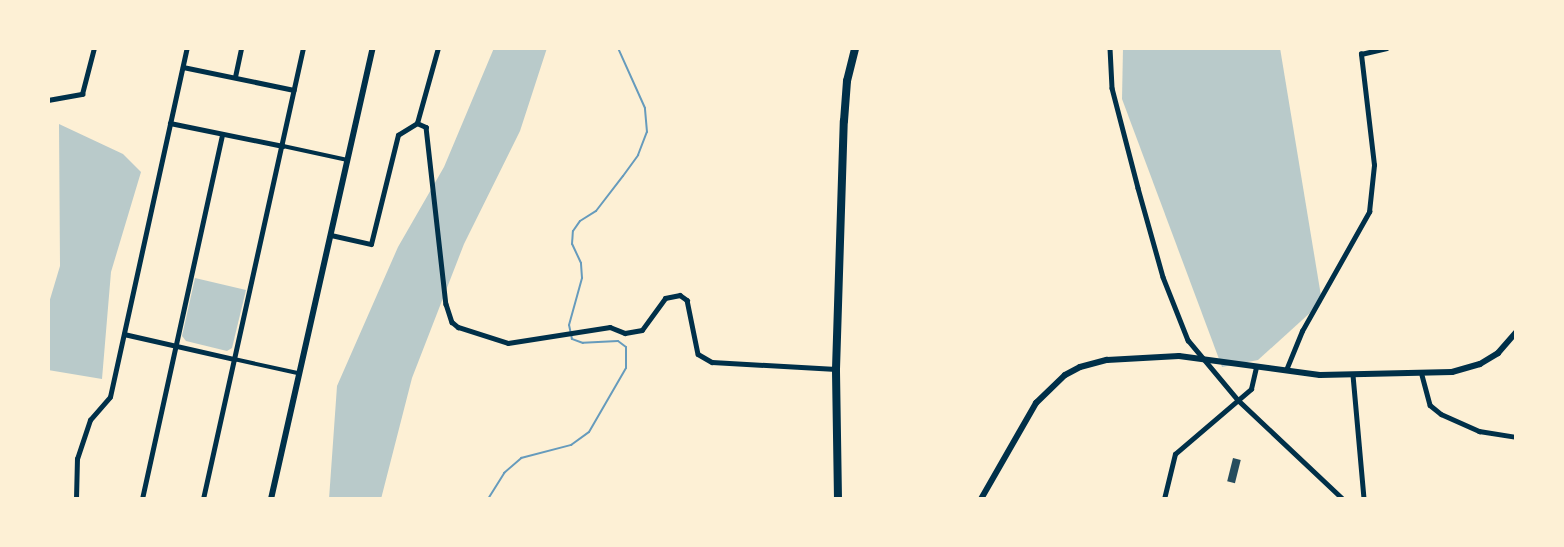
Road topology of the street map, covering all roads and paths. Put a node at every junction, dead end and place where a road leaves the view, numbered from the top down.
1 (94, 48) edge
2 (187, 48) edge
3 (241, 48) edge
4 (303, 48) edge
5 (373, 48) edge
6 (438, 48) edge
7 (855, 48) edge
8 (1110, 48) edge
9 (1386, 48) edge
10 (183, 67) junction
11 (235, 77) junction
12 (294, 90) junction
13 (48, 100) edge
14 (170, 123) junction
15 (417, 123) junction
16 (222, 135) junction
17 (284, 146) junction
18 (347, 160) junction
19 (331, 235) junction
20 (1516, 332) edge
21 (124, 334) junction
22 (176, 344) junction
23 (1205, 357) junction
24 (234, 359) junction
25 (1256, 367) junction
26 (836, 369) junction
27 (1286, 370) junction
28 (297, 373) junction
29 (1353, 375) junction
30 (1422, 375) junction
31 (1238, 400) junction
32 (1516, 436) edge
33 (76, 499) edge
34 (142, 499) edge
35 (203, 499) edge
36 (271, 499) edge
37 (838, 499) edge
38 (981, 499) edge
39 (1164, 499) edge
40 (1343, 499) edge
41 (1364, 499) edge

1 - 13 street
2 - 10 street
3 - 11 street
4 - 12 street
5 - 18 street
6 - 15 street
7 - 26 main road
8 - 23 street
9 - 27 street
10 - 11 street
10 - 14 street
11 - 12 street
12 - 17 street
14 - 16 street
14 - 21 street
15 - 19 street
15 - 26 street
16 - 17 street
16 - 22 street
17 - 18 street
17 - 24 street
18 - 19 street
19 - 28 street
20 - 30 street
21 - 22 street
21 - 33 street
22 - 24 street
22 - 34 street
23 - 25 street
23 - 31 street
23 - 38 street
24 - 28 street
24 - 35 street
25 - 27 street
25 - 31 street
26 - 37 main road
27 - 29 street
28 - 36 street
29 - 30 street
29 - 41 street
30 - 32 street
31 - 39 street
31 - 40 street

